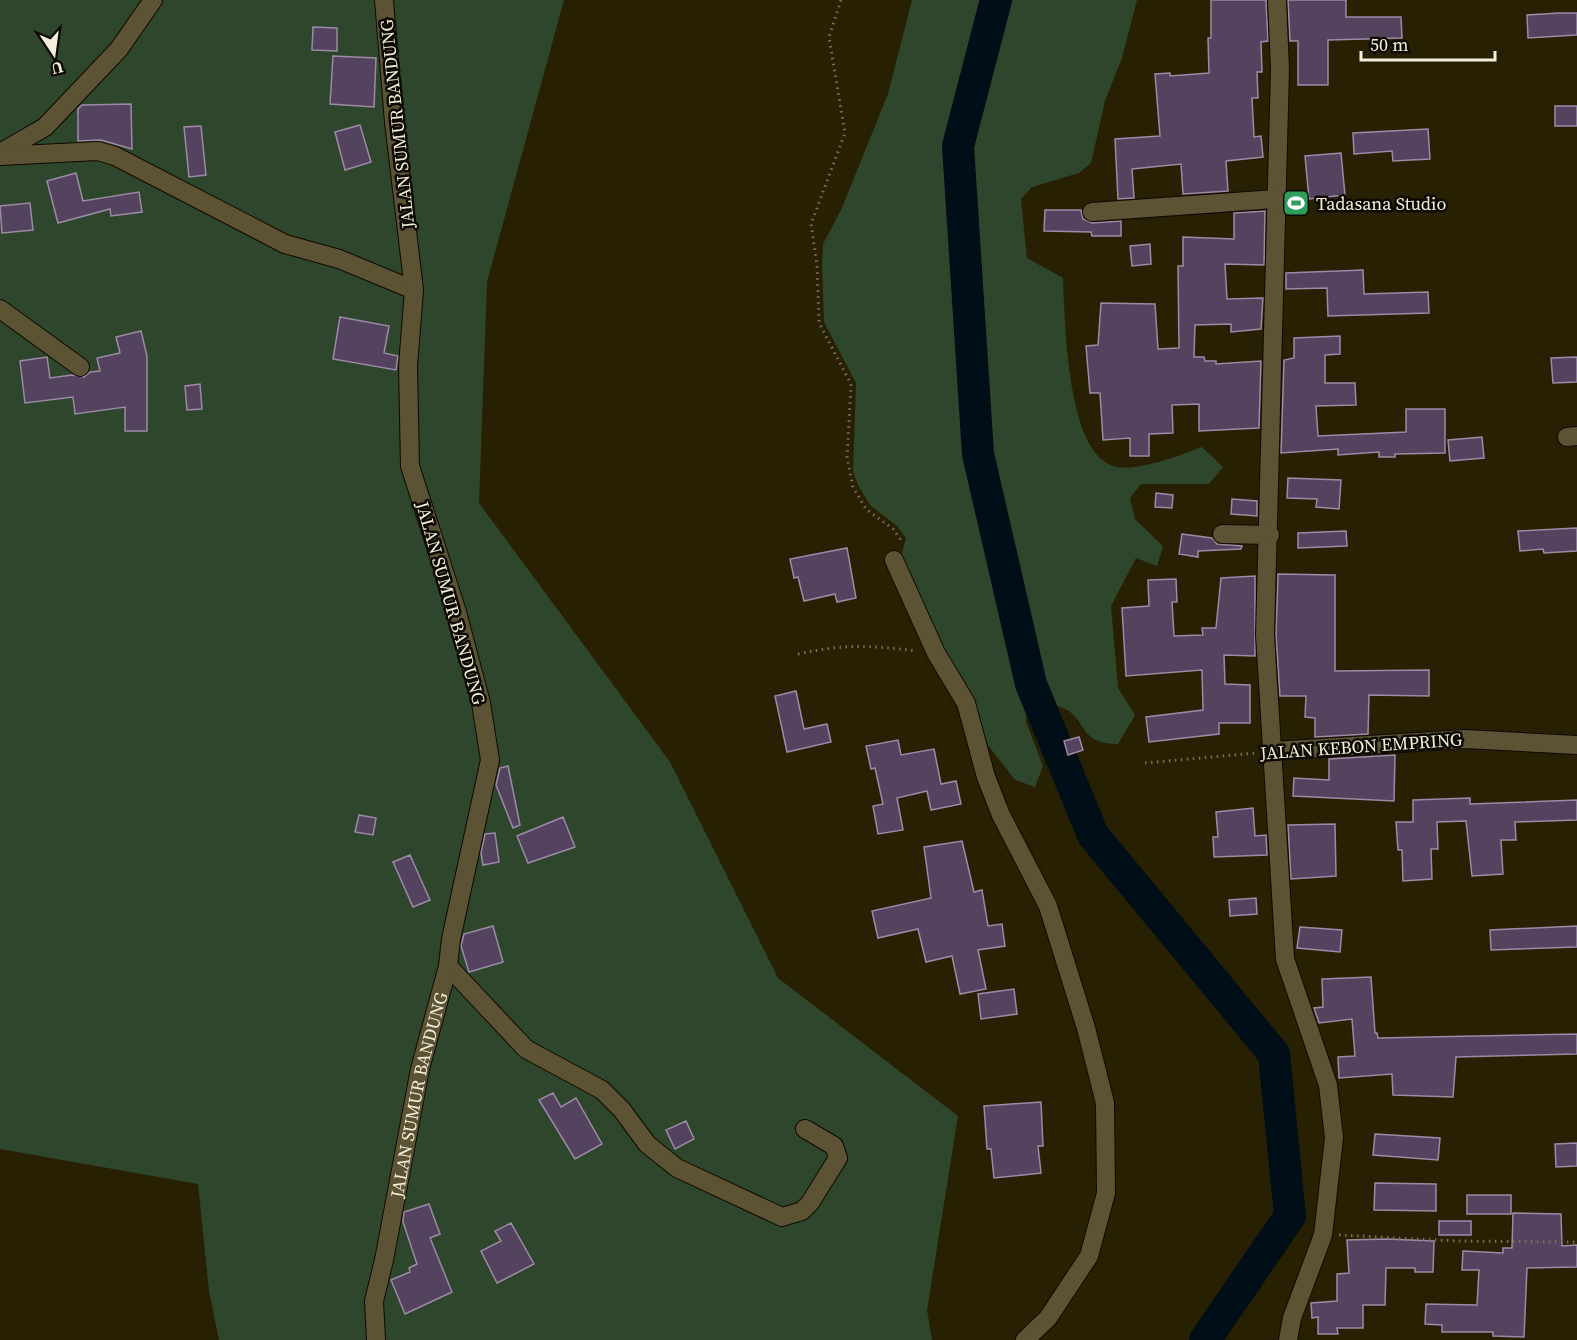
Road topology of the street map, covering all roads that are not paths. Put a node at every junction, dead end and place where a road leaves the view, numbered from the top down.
1 (153, 0) edge
2 (384, 0) edge
3 (1277, 0) edge
4 (0, 155) edge
5 (1277, 198) junction
6 (1092, 212) dead end
7 (414, 290) junction
8 (0, 309) edge
9 (80, 367) dead end
10 (1222, 534) dead end
11 (1270, 535) junction
12 (894, 560) road end
13 (1577, 745) edge
14 (1273, 751) junction
15 (448, 966) junction
16 (805, 1129) dead end
17 (376, 1340) edge
18 (1025, 1340) edge
19 (1288, 1340) edge

1 - 4 street
2 - 7 street, JALAN SUMUR BANDUNG
3 - 5 street
4 - 7 street
5 - 6 street
5 - 11 street
7 - 15 street, JALAN SUMUR BANDUNG
8 - 9 street
10 - 11 street
11 - 14 street
12 - 18 street
13 - 14 street, JALAN KEBON EMPRING
14 - 19 street
15 - 16 street
15 - 17 street, JALAN SUMUR BANDUNG

